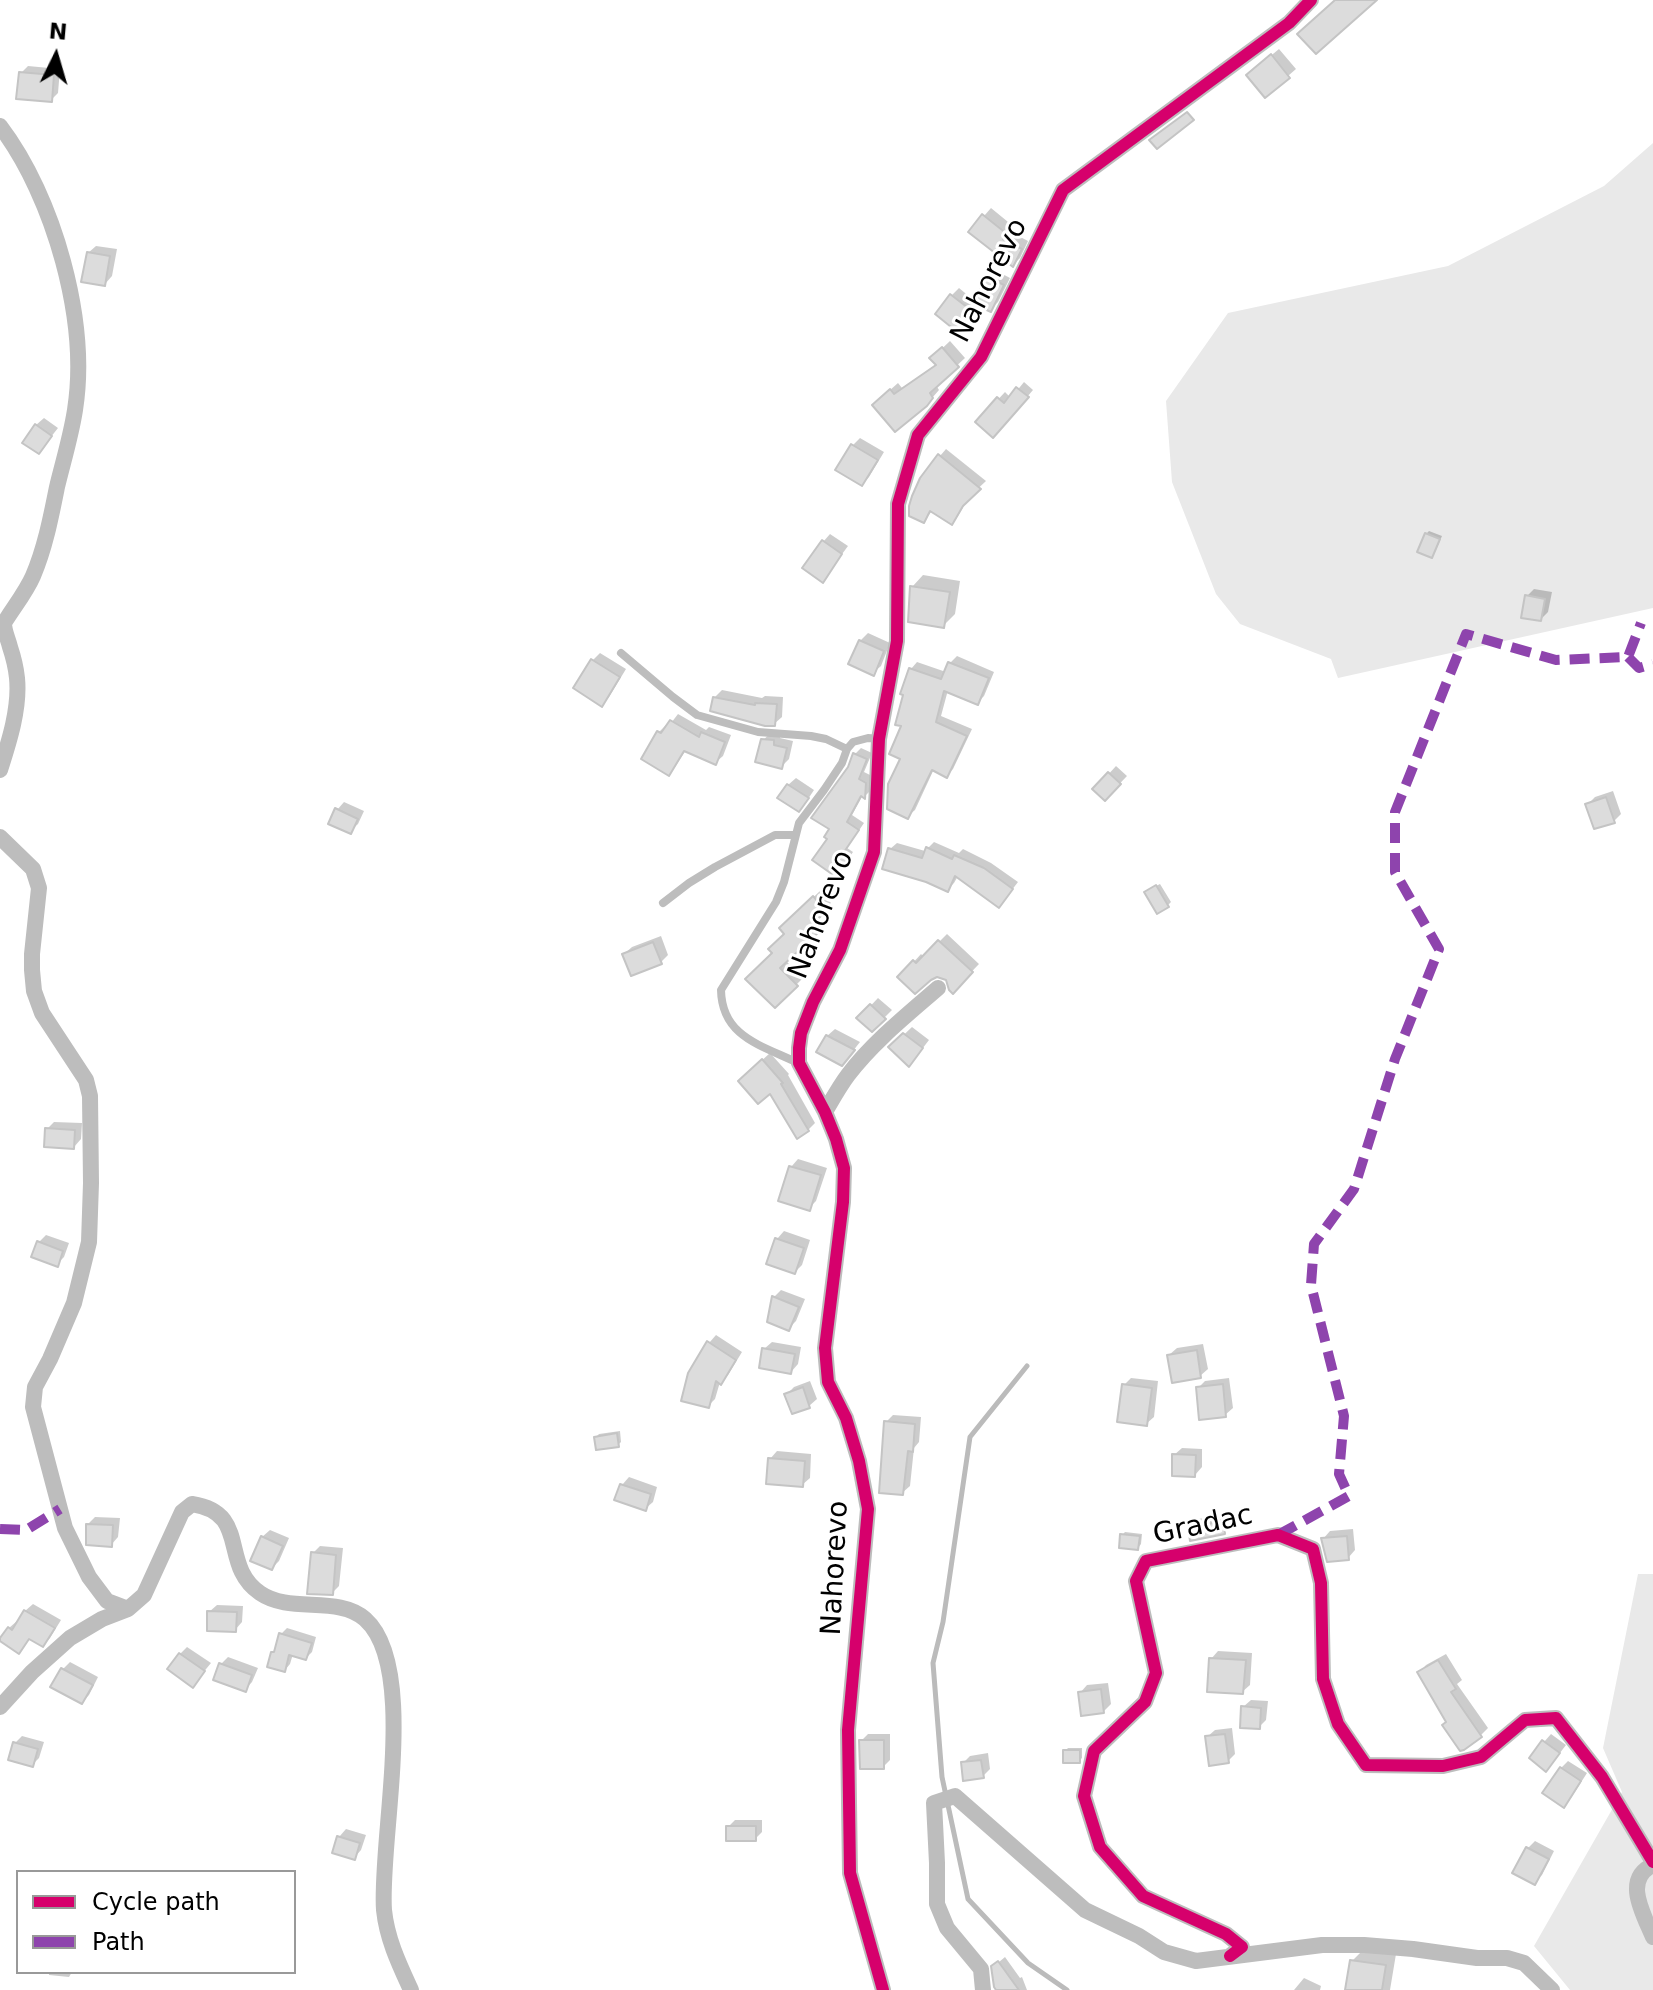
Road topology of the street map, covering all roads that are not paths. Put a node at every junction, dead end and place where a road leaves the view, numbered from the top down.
1 (1311, 0) edge
2 (0, 126) edge
3 (621, 653) dead end
4 (879, 739) junction
5 (847, 749) junction
6 (0, 770) edge
7 (794, 835) junction
8 (0, 837) edge
9 (663, 903) dead end
10 (938, 988) dead end
11 (799, 1063) junction
12 (825, 1112) junction
13 (128, 1609) junction
14 (0, 1707) edge
15 (1653, 1864) edge
16 (1653, 1937) edge
17 (1230, 1956) junction
18 (411, 1990) edge
19 (883, 1990) edge
20 (983, 1990) edge
21 (1552, 1990) edge

1 - 4 street, Nahorevo
2 - 6 street
3 - 5 lane
4 - 5 lane
4 - 11 street, Nahorevo
5 - 7 lane
7 - 9 lane
7 - 11 lane
8 - 13 street
10 - 12 street
11 - 12 street, Nahorevo
12 - 19 street, Nahorevo
13 - 14 street
13 - 18 street
15 - 16 street, Gradac
15 - 17 street, Gradac
17 - 20 street
17 - 21 street

